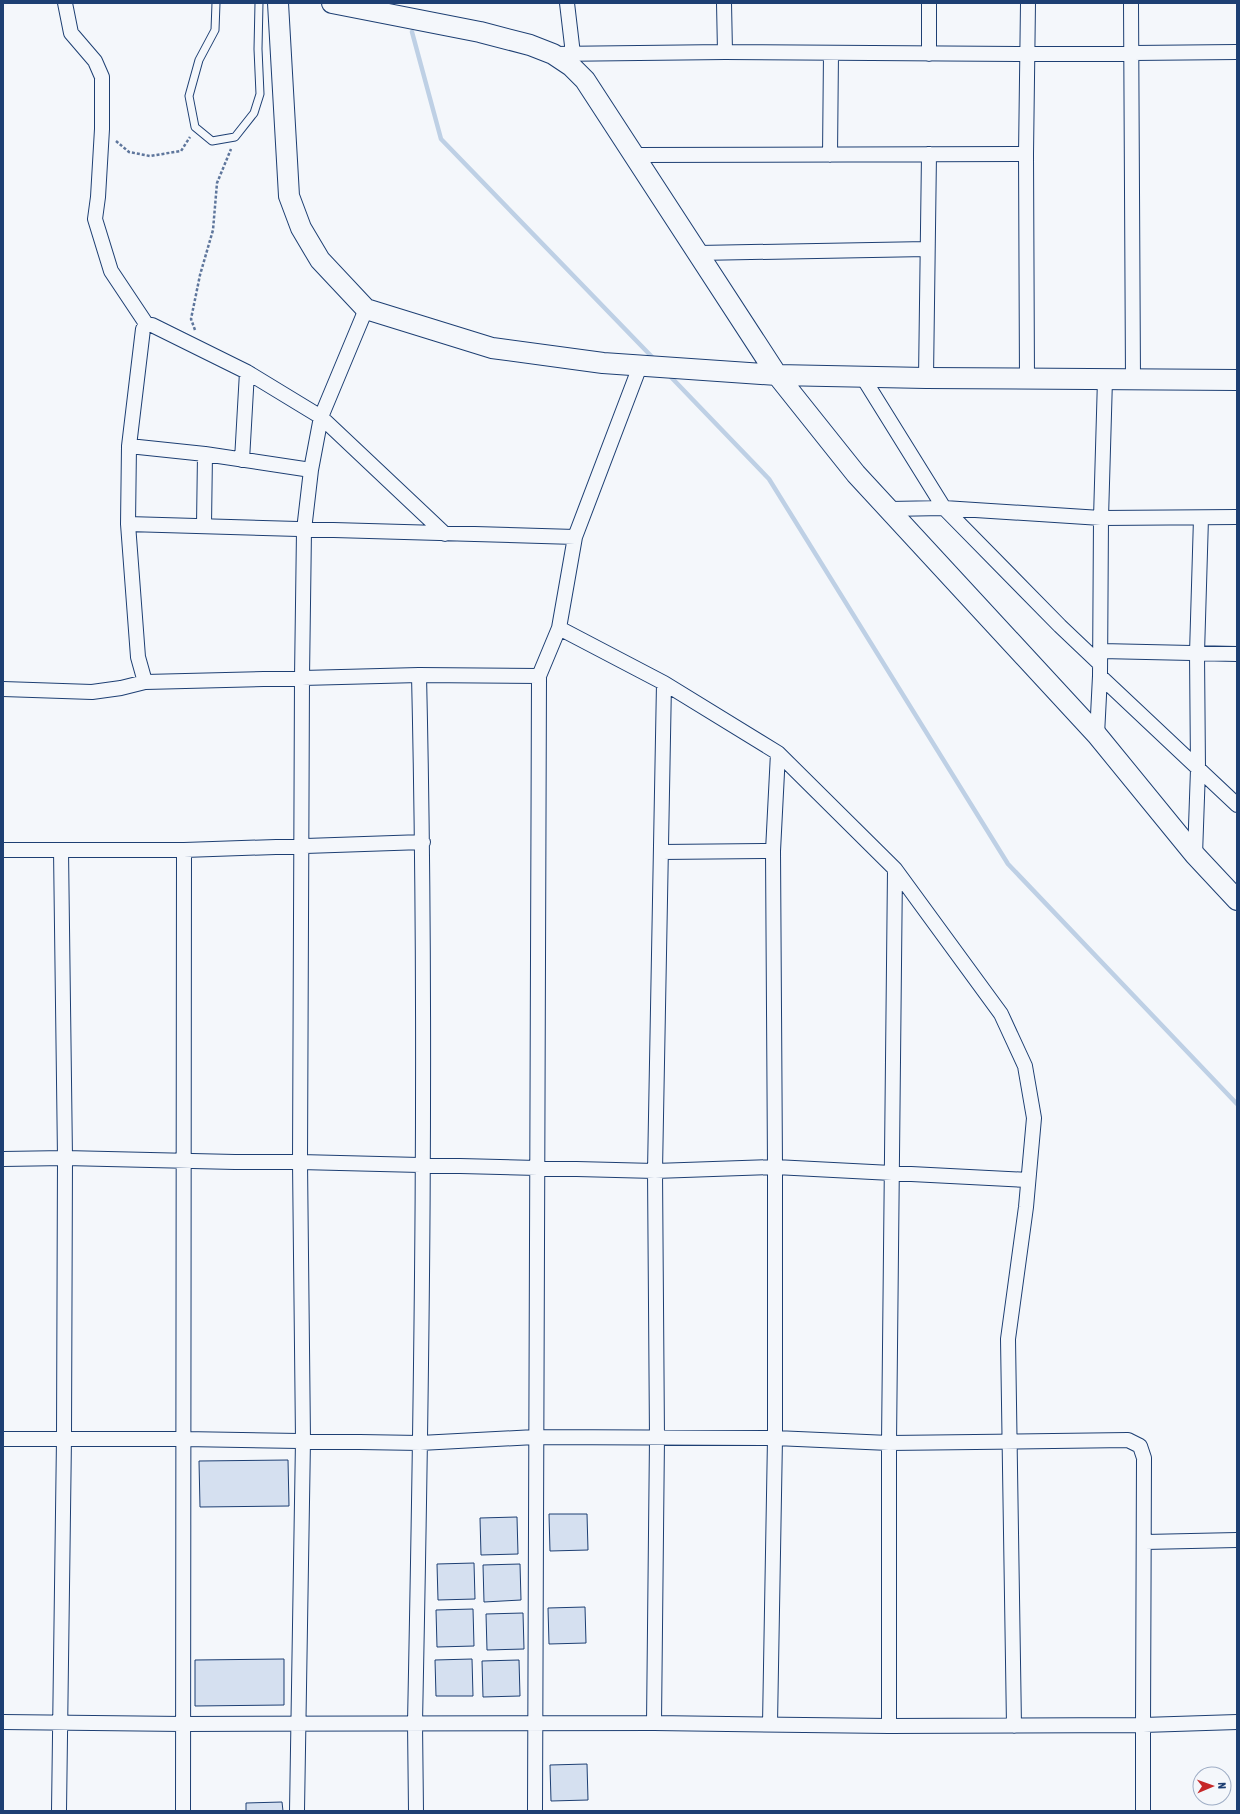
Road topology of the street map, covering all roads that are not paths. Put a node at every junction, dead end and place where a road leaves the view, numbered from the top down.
1 (65, 3) edge
2 (216, 3) edge
3 (259, 3) edge
4 (278, 3) edge
5 (332, 3) edge
6 (568, 3) edge
7 (724, 3) edge
8 (929, 3) edge
9 (1028, 3) edge
10 (1131, 3) edge
11 (725, 52) junction
12 (1131, 52) junction
13 (1237, 52) edge
14 (830, 53) junction
15 (553, 54) junction
16 (573, 54) junction
17 (929, 54) junction
18 (1028, 54) junction
19 (929, 154) junction
20 (1026, 154) junction
21 (830, 155) junction
22 (634, 156) junction
23 (927, 249) junction
24 (698, 253) junction
25 (366, 309) junction
26 (147, 325) junction
27 (640, 366) junction
28 (247, 372) junction
29 (777, 375) junction
30 (862, 376) junction
31 (926, 378) junction
32 (1027, 379) junction
33 (1105, 379) junction
34 (1133, 379) junction
35 (1237, 380) edge
36 (321, 417) junction
37 (129, 446) junction
38 (205, 454) junction
39 (242, 460) junction
40 (311, 470) junction
41 (944, 508) junction
42 (888, 509) junction
43 (1101, 518) junction
44 (1200, 518) junction
45 (1237, 518) edge
46 (128, 524) junction
47 (204, 525) junction
48 (304, 530) junction
49 (445, 534) junction
50 (575, 537) junction
51 (559, 628) junction
52 (1197, 653) junction
53 (1237, 654) edge
54 (1100, 663) junction
55 (420, 675) junction
56 (539, 676) junction
57 (302, 677) junction
58 (145, 682) junction
59 (664, 682) junction
60 (3, 689) edge
61 (1097, 735) junction
62 (778, 753) junction
63 (1198, 769) junction
64 (1237, 805) edge
65 (423, 842) junction
66 (301, 847) junction
67 (3, 850) edge
68 (61, 850) junction
69 (184, 850) junction
70 (773, 851) junction
71 (661, 852) junction
72 (1195, 855) junction
73 (895, 870) junction
74 (1237, 900) edge
75 (65, 1158) junction
76 (3, 1159) edge
77 (184, 1161) junction
78 (300, 1162) junction
79 (424, 1165) junction
80 (537, 1167) junction
81 (775, 1167) junction
82 (655, 1170) junction
83 (892, 1172) junction
84 (1028, 1180) junction
85 (535, 1437) junction
86 (64, 1438) junction
87 (657, 1438) junction
88 (775, 1438) junction
89 (3, 1439) edge
90 (184, 1439) junction
91 (303, 1440) junction
92 (1010, 1442) junction
93 (420, 1443) junction
94 (889, 1443) junction
95 (1237, 1540) edge
96 (1145, 1542) junction
97 (3, 1722) edge
98 (1237, 1722) edge
99 (59, 1723) junction
100 (414, 1723) junction
101 (654, 1723) junction
102 (183, 1724) junction
103 (297, 1724) junction
104 (535, 1724) junction
105 (770, 1724) junction
106 (1143, 1725) junction
107 (889, 1726) junction
108 (1014, 1726) junction
109 (59, 1811) edge
110 (183, 1811) edge
111 (297, 1811) edge
112 (416, 1811) edge
113 (535, 1811) edge
114 (1143, 1811) edge

1 - 26 street
2 - 3 lane
4 - 25 street
5 - 15 street
6 - 16 street
7 - 11 street
8 - 17 street
9 - 18 street
10 - 12 street
11 - 14 street
11 - 16 street
12 - 13 street
12 - 18 street
12 - 34 street
14 - 17 street
14 - 21 street
15 - 16 street
15 - 22 street
17 - 18 street
18 - 20 street
19 - 20 street
19 - 21 street
19 - 23 street
20 - 32 street
21 - 22 street
22 - 24 street
23 - 24 street
23 - 31 street
24 - 29 street
25 - 27 street
25 - 36 street
26 - 28 street
26 - 37 street
27 - 29 street
27 - 50 street
28 - 36 street
28 - 39 street
29 - 30 street
29 - 42 street
30 - 31 street
30 - 41 street
31 - 32 street
32 - 33 street
33 - 34 street
33 - 43 street
34 - 35 street
36 - 40 street
36 - 49 street
37 - 38 street
37 - 46 street
38 - 39 street
38 - 47 street
39 - 40 street
40 - 48 street
41 - 42 street
41 - 43 street
41 - 54 street
42 - 61 street
43 - 44 street
43 - 54 street
44 - 45 street
44 - 52 street
46 - 47 street
46 - 58 street
47 - 48 street
48 - 49 street
48 - 57 street
49 - 50 street
50 - 51 street
51 - 56 street
51 - 59 street
52 - 53 street
52 - 54 street
52 - 63 street
54 - 61 street
54 - 63 street
55 - 56 street
55 - 57 street
55 - 65 street
56 - 80 street
57 - 58 street
57 - 66 street
58 - 60 street
59 - 62 street
59 - 71 street
61 - 72 street
62 - 70 street
62 - 73 street
63 - 64 street
63 - 72 street
65 - 66 street
65 - 79 street
66 - 69 street
66 - 78 street
67 - 68 street
68 - 69 street
68 - 75 street
69 - 77 street
70 - 71 street
70 - 81 street
71 - 82 street
72 - 74 street
73 - 83 street
73 - 84 street
75 - 76 street
75 - 77 street
75 - 86 street
77 - 78 street
77 - 90 street
78 - 79 street
78 - 91 street
79 - 80 street
79 - 93 street
80 - 82 street
80 - 85 street
81 - 82 street
81 - 83 street
81 - 88 street
82 - 87 street
83 - 84 street
83 - 94 street
84 - 92 street
85 - 87 street
85 - 93 street
85 - 104 street
86 - 89 street
86 - 90 street
86 - 99 street
87 - 88 street
87 - 101 street
88 - 94 street
88 - 105 street
90 - 91 street
90 - 102 street
91 - 93 street
91 - 103 street
92 - 94 street
92 - 96 street
92 - 108 street
93 - 100 street
94 - 107 street
95 - 96 street
96 - 106 street
97 - 99 street
98 - 106 street
99 - 102 street
99 - 109 street
100 - 103 street
100 - 104 street
100 - 112 street
101 - 104 street
101 - 105 street
102 - 103 street
102 - 110 street
103 - 111 street
104 - 113 street
105 - 107 street
106 - 108 street
106 - 114 street
107 - 108 street

